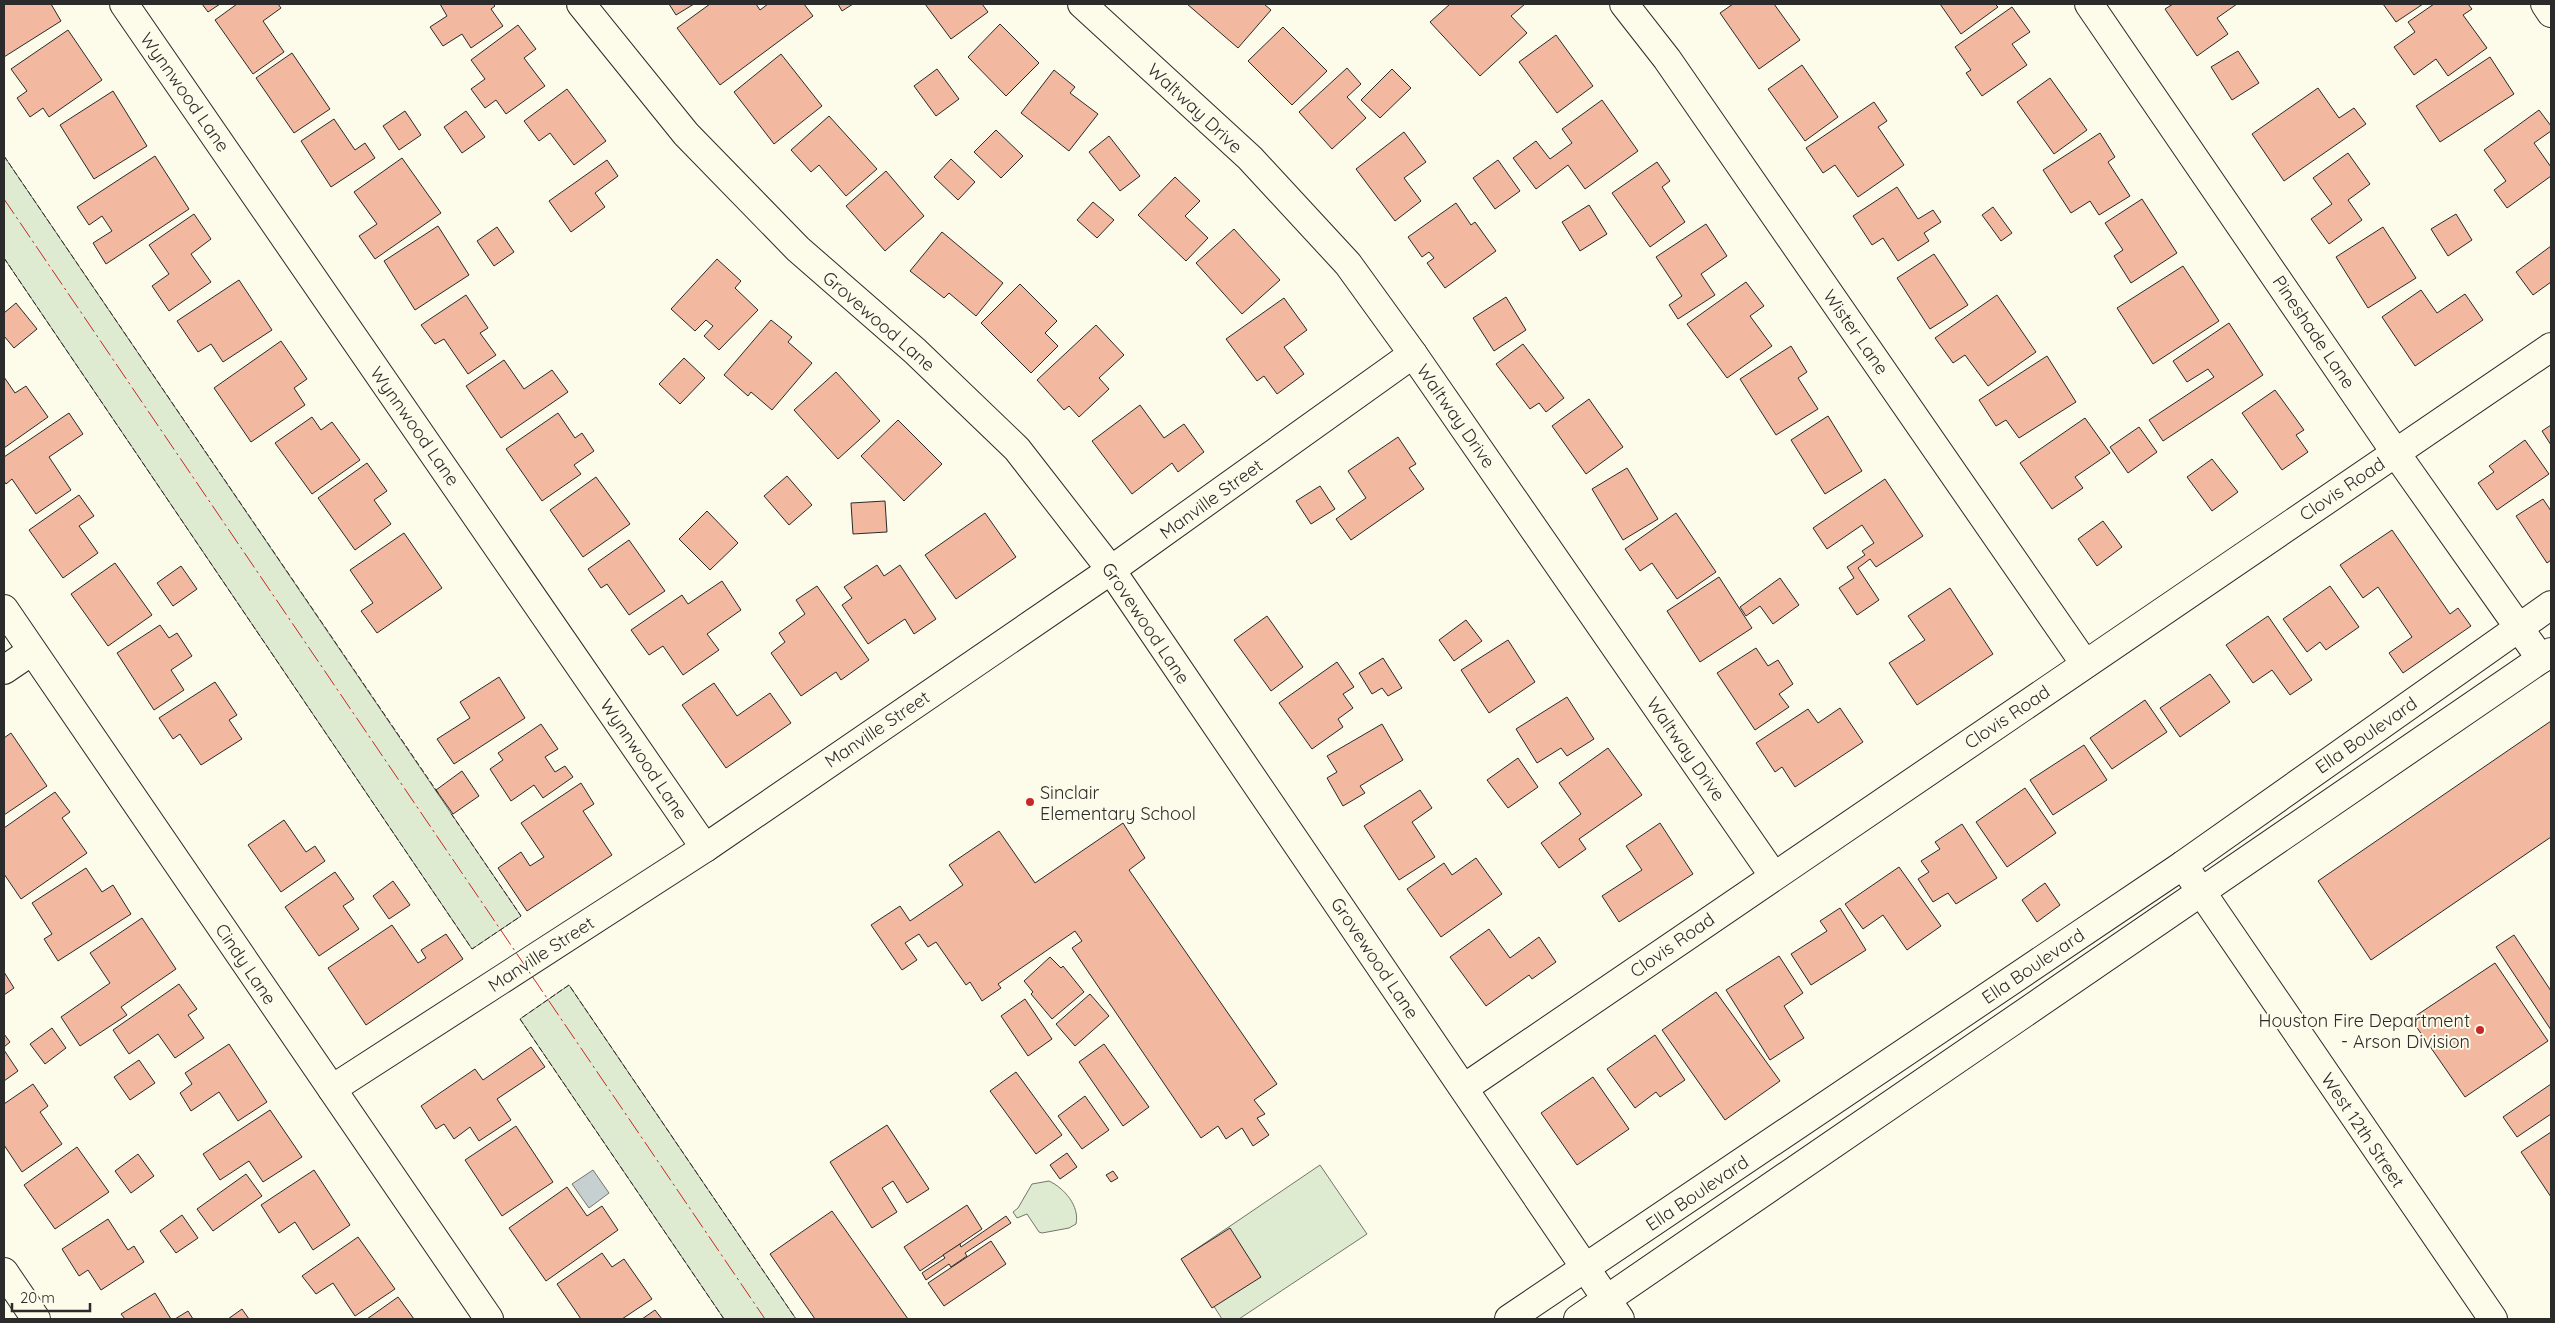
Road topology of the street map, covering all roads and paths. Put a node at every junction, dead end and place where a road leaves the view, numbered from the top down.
1 (124, 4) edge
2 (581, 4) edge
3 (1082, 4) edge
4 (1624, 4) edge
5 (2089, 4) edge
6 (2545, 4) edge
7 (2551, 13) edge
8 (2551, 347) edge
9 (1413, 354) junction
10 (2395, 452) junction
11 (1111, 570) junction
12 (2551, 605) edge
13 (4, 609) edge
14 (2519, 627) junction
15 (32, 651) junction
16 (2546, 655) edge
17 (2085, 664) junction
18 (4, 670) edge
19 (705, 848) junction
20 (2183, 865) junction
21 (1773, 876) junction
22 (2202, 893) junction
23 (1464, 1088) junction
24 (332, 1089) junction
25 (1584, 1268) junction
26 (4, 1272) edge
27 (1613, 1310) edge
28 (36, 1319) edge
29 (488, 1319) edge
30 (1509, 1319) edge
31 (1578, 1319) edge
32 (2493, 1319) edge

1 - 19 street, Wynnwood Lane
2 - 11 street, Grovewood Lane
3 - 9 street, Waltway Drive
4 - 17 street, Wister Lane
5 - 10 street, Pineshade Lane
6 - 7 street
8 - 10 street, Clovis Road
9 - 11 street, Manville Street
9 - 21 street, Waltway Drive
10 - 14 street, Pineshade Lane
10 - 17 street, Clovis Road
11 - 19 street, Manville Street
11 - 23 street, Grovewood Lane
12 - 14 street, Ella Boulevard
13 - 15 street, Cindy Lane
14 - 16 street, Pineshade Lane
14 - 20 street, Ella Boulevard
15 - 18 street
15 - 24 street, Cindy Lane
16 - 22 street, Ella Boulevard
17 - 21 street, Clovis Road
19 - 24 street, Manville Street
20 - 22 street, West 12th Street
20 - 25 street, Ella Boulevard
21 - 23 street, Clovis Road
22 - 27 street, Ella Boulevard
22 - 32 street, West 12th Street
23 - 25 street, Grovewood Lane
24 - 29 street, Cindy Lane
25 - 27 street, Grovewood Lane
25 - 30 street, Ella Boulevard
26 - 28 street
27 - 31 street, Ella Boulevard

